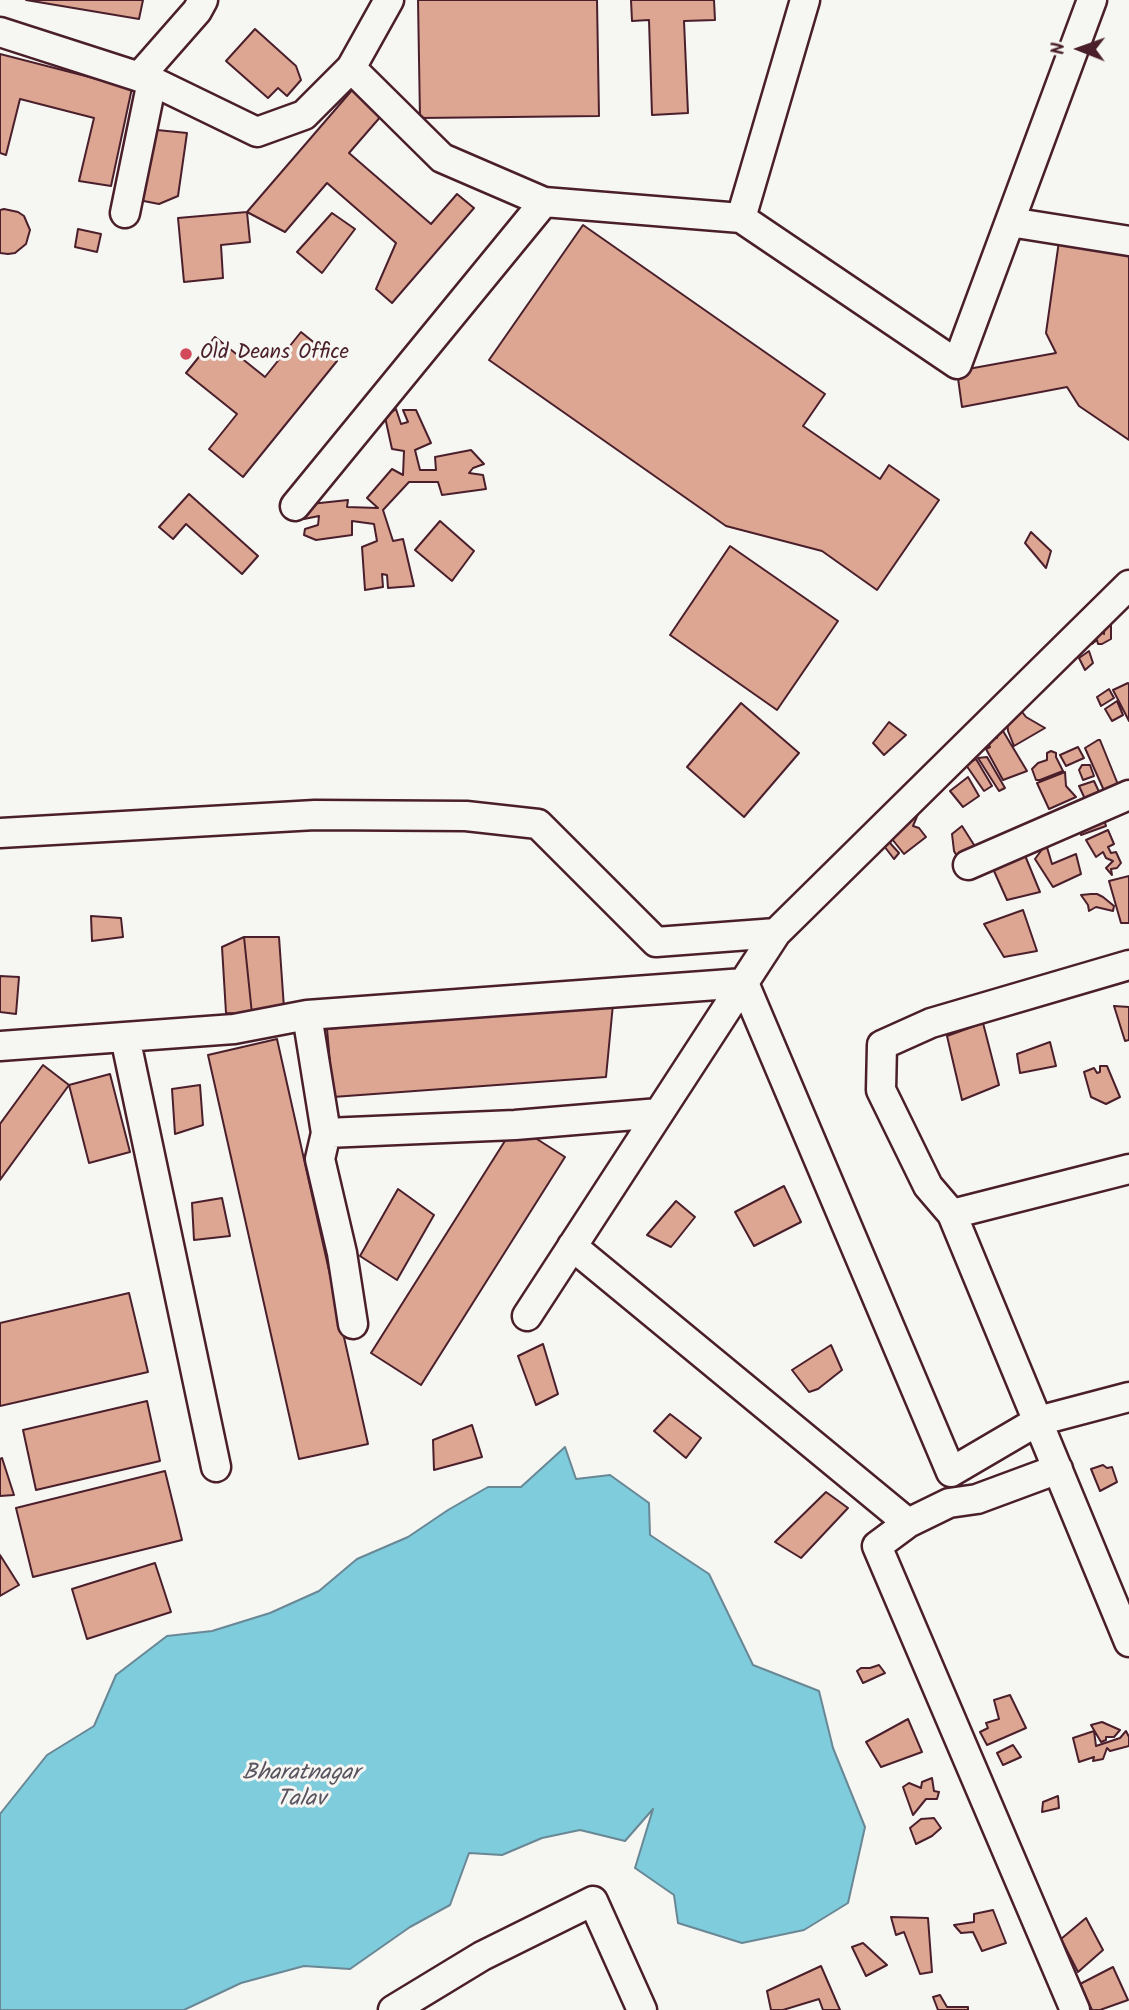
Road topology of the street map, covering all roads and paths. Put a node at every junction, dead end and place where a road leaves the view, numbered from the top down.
1 (203, 0) edge
2 (389, 0) edge
3 (805, 0) edge
4 (1092, 0) edge
5 (0, 32) edge
6 (351, 68) junction
7 (146, 79) junction
8 (544, 202) junction
9 (125, 213) dead end
10 (741, 218) junction
11 (1010, 222) junction
12 (1129, 241) edge
13 (295, 506) dead end
14 (1129, 585) edge
15 (1129, 795) edge
16 (0, 833) edge
17 (968, 865) dead end
18 (776, 933) junction
19 (1129, 965) edge
20 (744, 983) junction
21 (307, 1015) junction
22 (125, 1037) junction
23 (0, 1046) edge
24 (659, 1113) junction
25 (326, 1133) junction
26 (1129, 1169) edge
27 (953, 1214) junction
28 (572, 1245) junction
29 (527, 1316) dead end
30 (353, 1324) dead end
31 (1129, 1398) edge
32 (1038, 1421) junction
33 (216, 1467) dead end
34 (1058, 1469) junction
35 (908, 1523) junction
36 (1129, 1642) edge
37 (393, 2010) edge
38 (642, 2010) edge
39 (1074, 2010) edge

1 - 7 street
2 - 6 street
3 - 10 street
4 - 11 street
5 - 7 street
6 - 7 street
6 - 8 street
7 - 9 street
8 - 10 street
8 - 13 street
10 - 11 street
11 - 12 street
14 - 18 street
15 - 17 street
16 - 18 street
18 - 20 street
19 - 27 street
20 - 21 street
20 - 24 street
20 - 32 street
21 - 22 street
21 - 25 street
22 - 23 street
22 - 33 street
24 - 25 street
24 - 28 street
25 - 30 street
26 - 27 street
27 - 32 street
28 - 29 street
28 - 35 street
31 - 32 street
32 - 34 street
34 - 35 street
34 - 36 street
35 - 39 street
37 - 38 street

